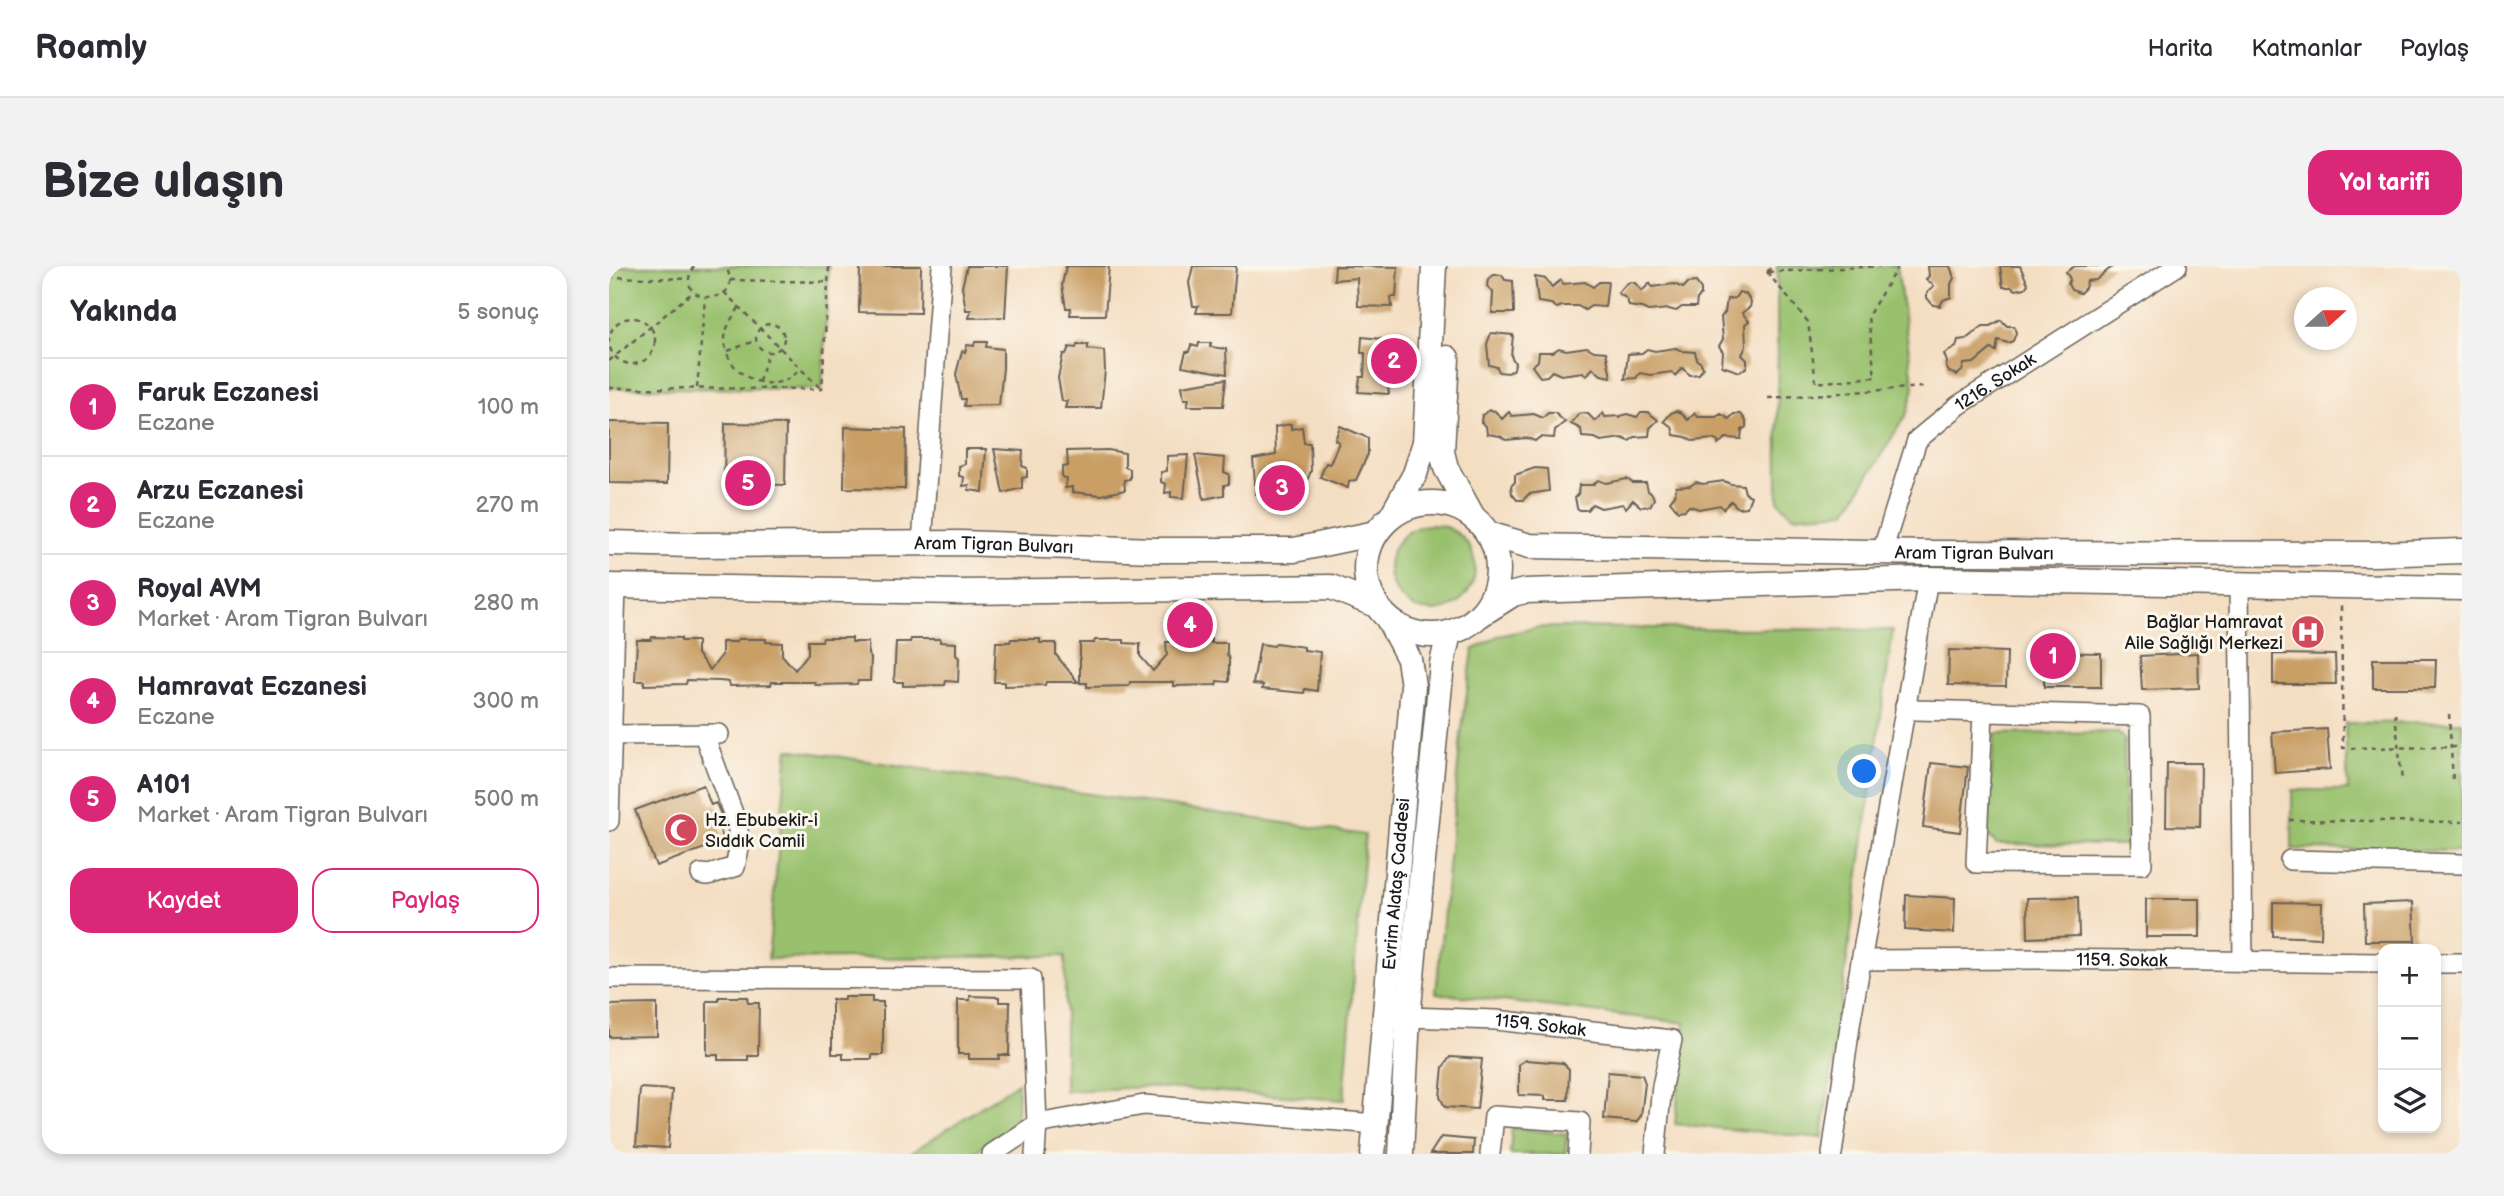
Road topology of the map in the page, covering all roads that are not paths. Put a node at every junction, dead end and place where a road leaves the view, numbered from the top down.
1 (941, 266) edge
2 (1434, 266) edge
3 (1451, 266) edge
4 (2177, 266) edge
5 (1383, 525) junction
6 (1480, 526) junction
7 (609, 543) edge
8 (922, 543) junction
9 (2462, 551) edge
10 (1882, 552) junction
11 (1928, 579) junction
12 (2239, 584) junction
13 (613, 586) edge
14 (2462, 588) edge
15 (1382, 612) junction
16 (1471, 622) junction
17 (1905, 706) junction
18 (1983, 713) junction
19 (611, 734) edge
20 (609, 821) edge
21 (2290, 860) dead end
22 (2462, 864) edge
23 (701, 874) dead end
24 (1861, 960) junction
25 (2243, 962) junction
26 (2378, 963) edge
27 (2441, 963) edge
28 (2462, 963) edge
29 (609, 978) edge
30 (1408, 1017) junction
31 (1037, 1124) junction
32 (1376, 1124) junction
33 (992, 1154) edge
34 (1035, 1154) edge
35 (1373, 1154) edge
36 (1401, 1154) edge
37 (1490, 1154) edge
38 (1578, 1154) edge
39 (1655, 1154) edge
40 (1832, 1154) edge

1 - 8 street
2 - 5 main road
3 - 6 main road
4 - 10 street, 1216. Sokak
5 - 6 main road
5 - 8 main road, Aram Tigran Bulvarı
5 - 15 main road
6 - 10 main road, Aram Tigran Bulvarı
6 - 16 main road
7 - 8 main road, Aram Tigran Bulvarı
9 - 10 main road, Aram Tigran Bulvarı
11 - 12 main road
11 - 16 main road
11 - 17 street
12 - 14 main road
12 - 25 street
13 - 15 main road
13 - 19 street
15 - 16 main road
15 - 32 main road, Evrim Alataş Caddesi
16 - 30 main road
17 - 18 street
17 - 24 street
18 - 18 street
19 - 20 street
19 - 23 street
21 - 22 street
24 - 25 street, 1159. Sokak
24 - 40 street
25 - 26 street, 1159. Sokak
27 - 28 street
29 - 31 street
30 - 36 main road
30 - 39 street, 1159. Sokak
31 - 32 street
31 - 33 street
31 - 34 street
32 - 35 main road, Evrim Alataş Caddesi
37 - 38 street

